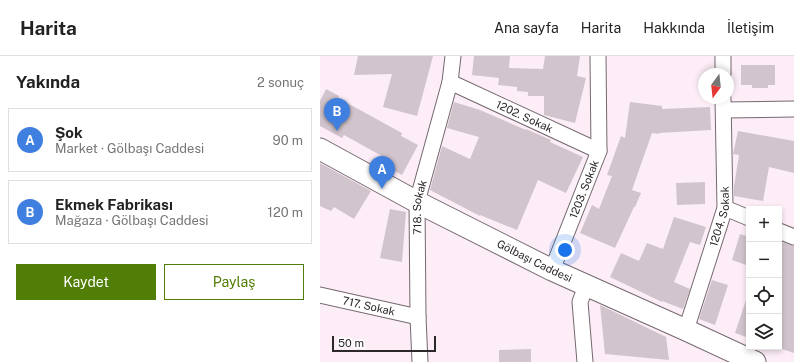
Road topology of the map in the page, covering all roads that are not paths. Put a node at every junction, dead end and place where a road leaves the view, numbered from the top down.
1 (453, 56) edge
2 (598, 56) edge
3 (723, 56) edge
4 (723, 68) edge
5 (450, 82) junction
6 (724, 104) edge
7 (794, 110) edge
8 (320, 149) edge
9 (599, 151) junction
10 (417, 202) junction
11 (725, 208) junction
12 (746, 217) edge
13 (782, 232) edge
14 (794, 237) edge
15 (552, 270) junction
16 (586, 286) junction
17 (320, 295) edge
18 (418, 317) junction
19 (686, 330) junction
20 (729, 355) edge
21 (420, 362) edge
22 (584, 362) edge
23 (755, 362) edge

1 - 5 street, 718. Sokak
2 - 9 street, 1203. Sokak
3 - 4 street
5 - 9 street, 1202. Sokak
5 - 10 street, 718. Sokak
6 - 7 street
6 - 11 street, 1204. Sokak
8 - 10 main road, Gölbaşı Caddesi
9 - 15 street, 1203. Sokak
10 - 15 main road, Gölbaşı Caddesi
10 - 18 street, 718. Sokak
11 - 12 street
11 - 19 street, 1204. Sokak
13 - 14 street
15 - 16 main road, Gölbaşı Caddesi
16 - 19 main road, Gölbaşı Caddesi
16 - 22 street
17 - 18 street, 717. Sokak
18 - 21 street, 718. Sokak
19 - 20 main road, Gölbaşı Caddesi
20 - 23 main road, Gölbaşı Caddesi

